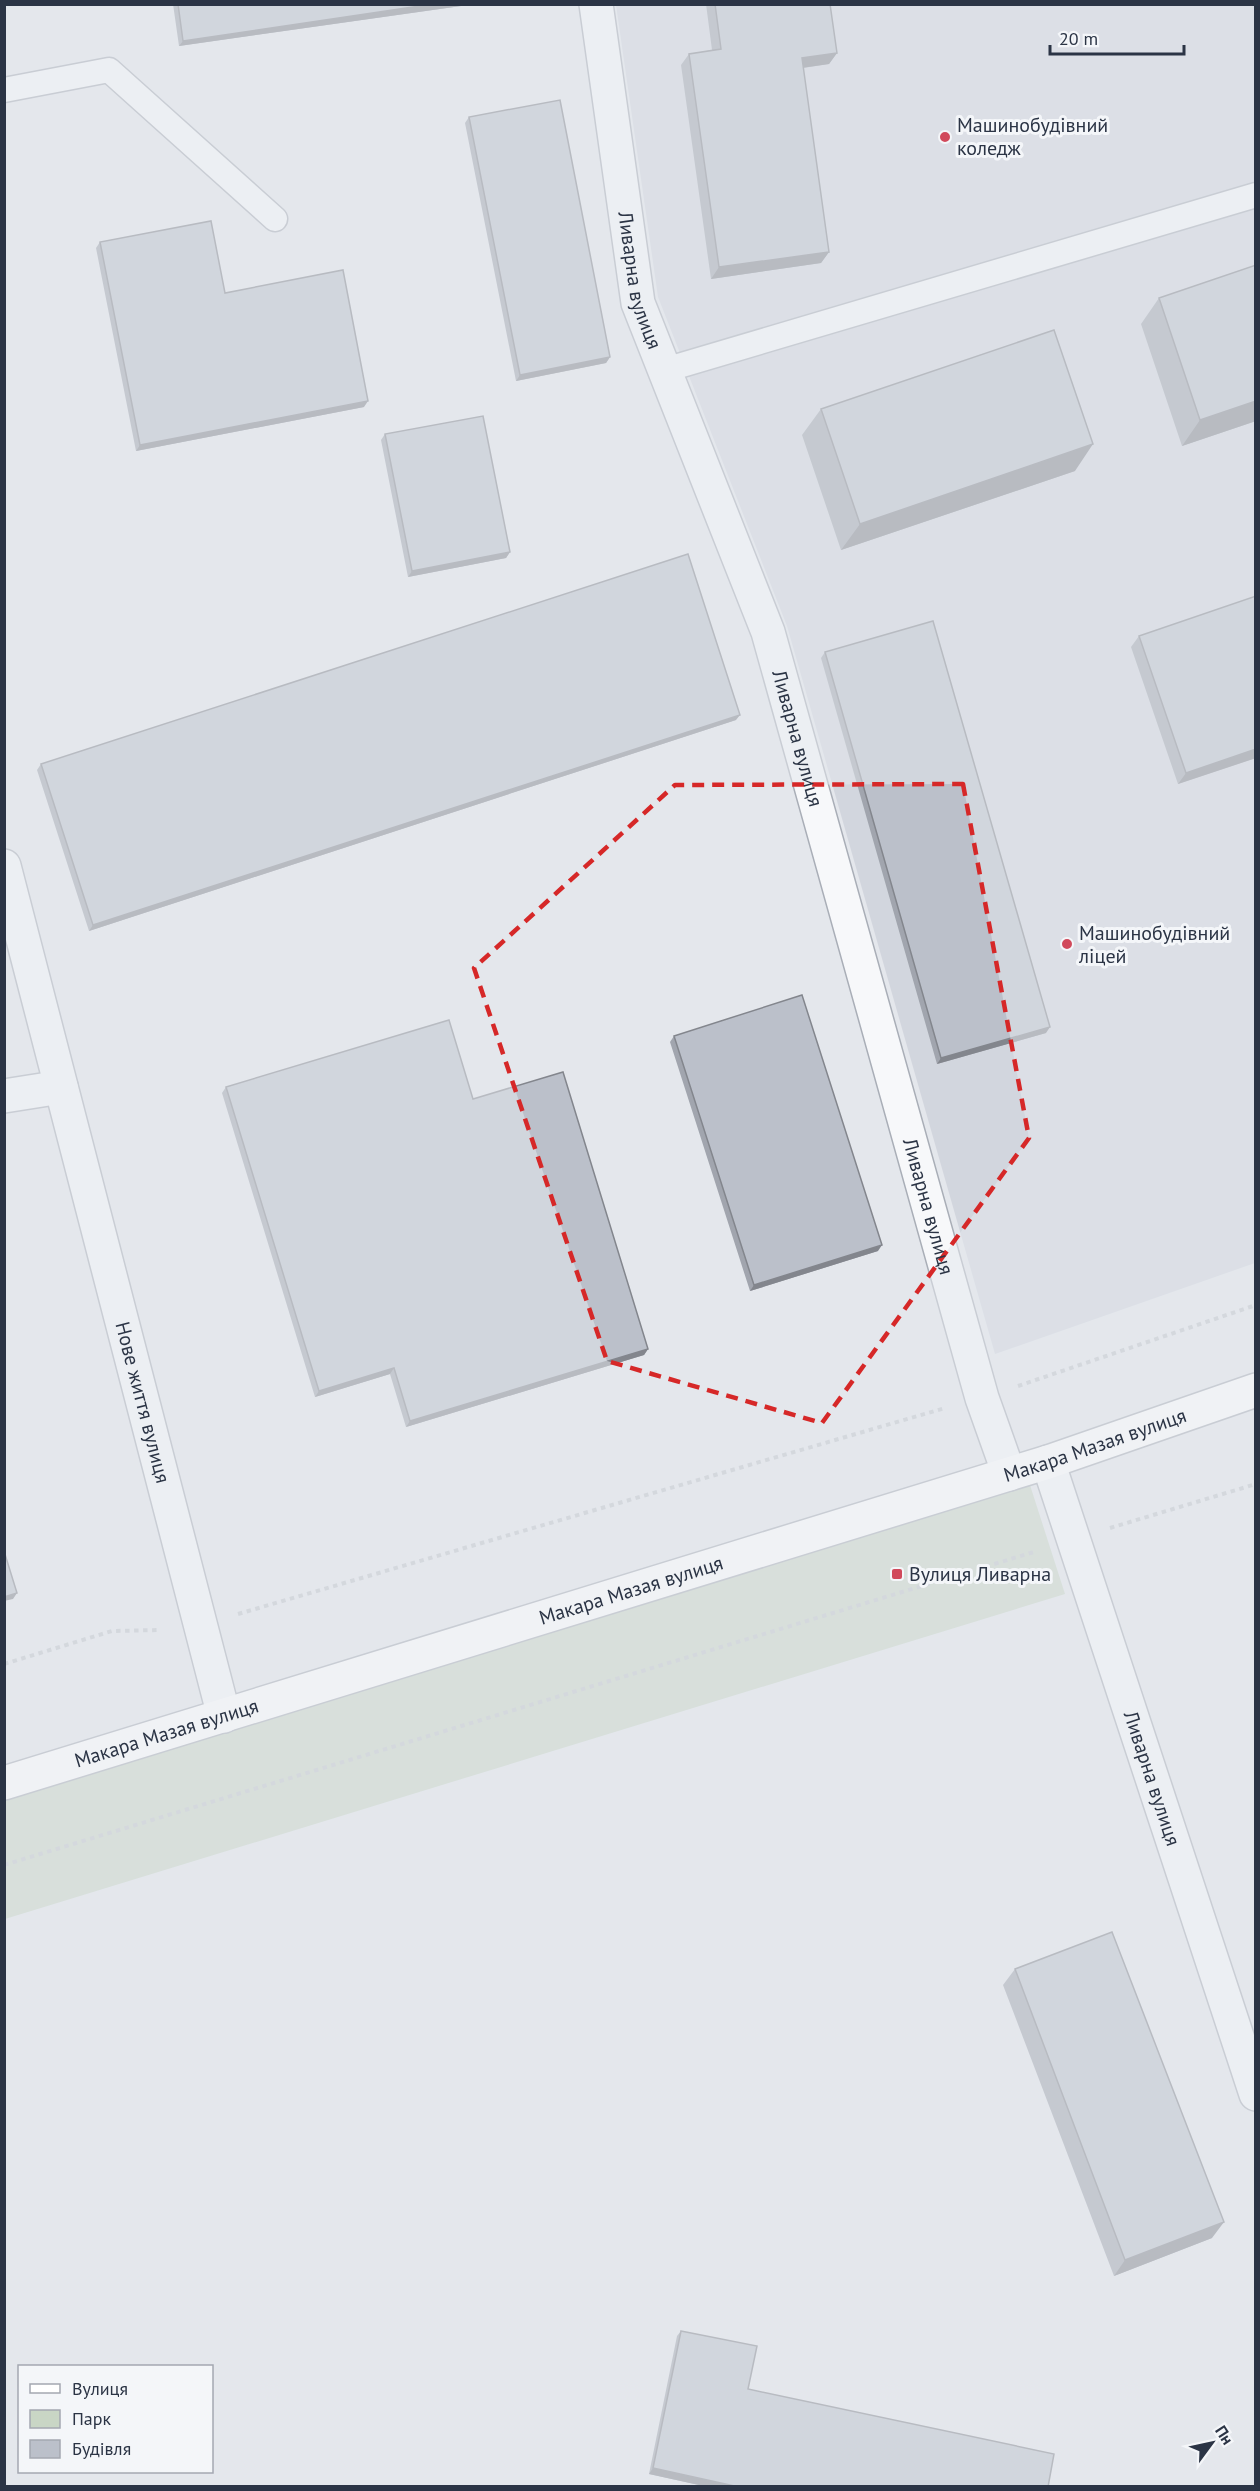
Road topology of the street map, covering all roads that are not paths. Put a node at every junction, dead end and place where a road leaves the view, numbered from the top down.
1 (596, 4) edge
2 (4, 90) edge
3 (1256, 195) edge
4 (275, 219) dead end
5 (665, 370) junction
6 (4, 866) edge
7 (62, 1087) junction
8 (4, 1096) edge
9 (1256, 1390) edge
10 (1048, 1462) junction
11 (1009, 1474) junction
12 (224, 1716) junction
13 (4, 1783) edge
14 (1256, 2094) edge

1 - 5 street, Ливарна вулиця
2 - 4 lane
3 - 5 lane
5 - 11 street, Ливарна вулиця
6 - 7 street, Нове життя вулиця
7 - 8 street
7 - 12 street, Нове життя вулиця
9 - 10 main road, Макара Мазая вулиця
10 - 11 main road, Макара Мазая вулиця
10 - 14 street, Ливарна вулиця
11 - 12 main road, Макара Мазая вулиця
12 - 13 main road, Макара Мазая вулиця

